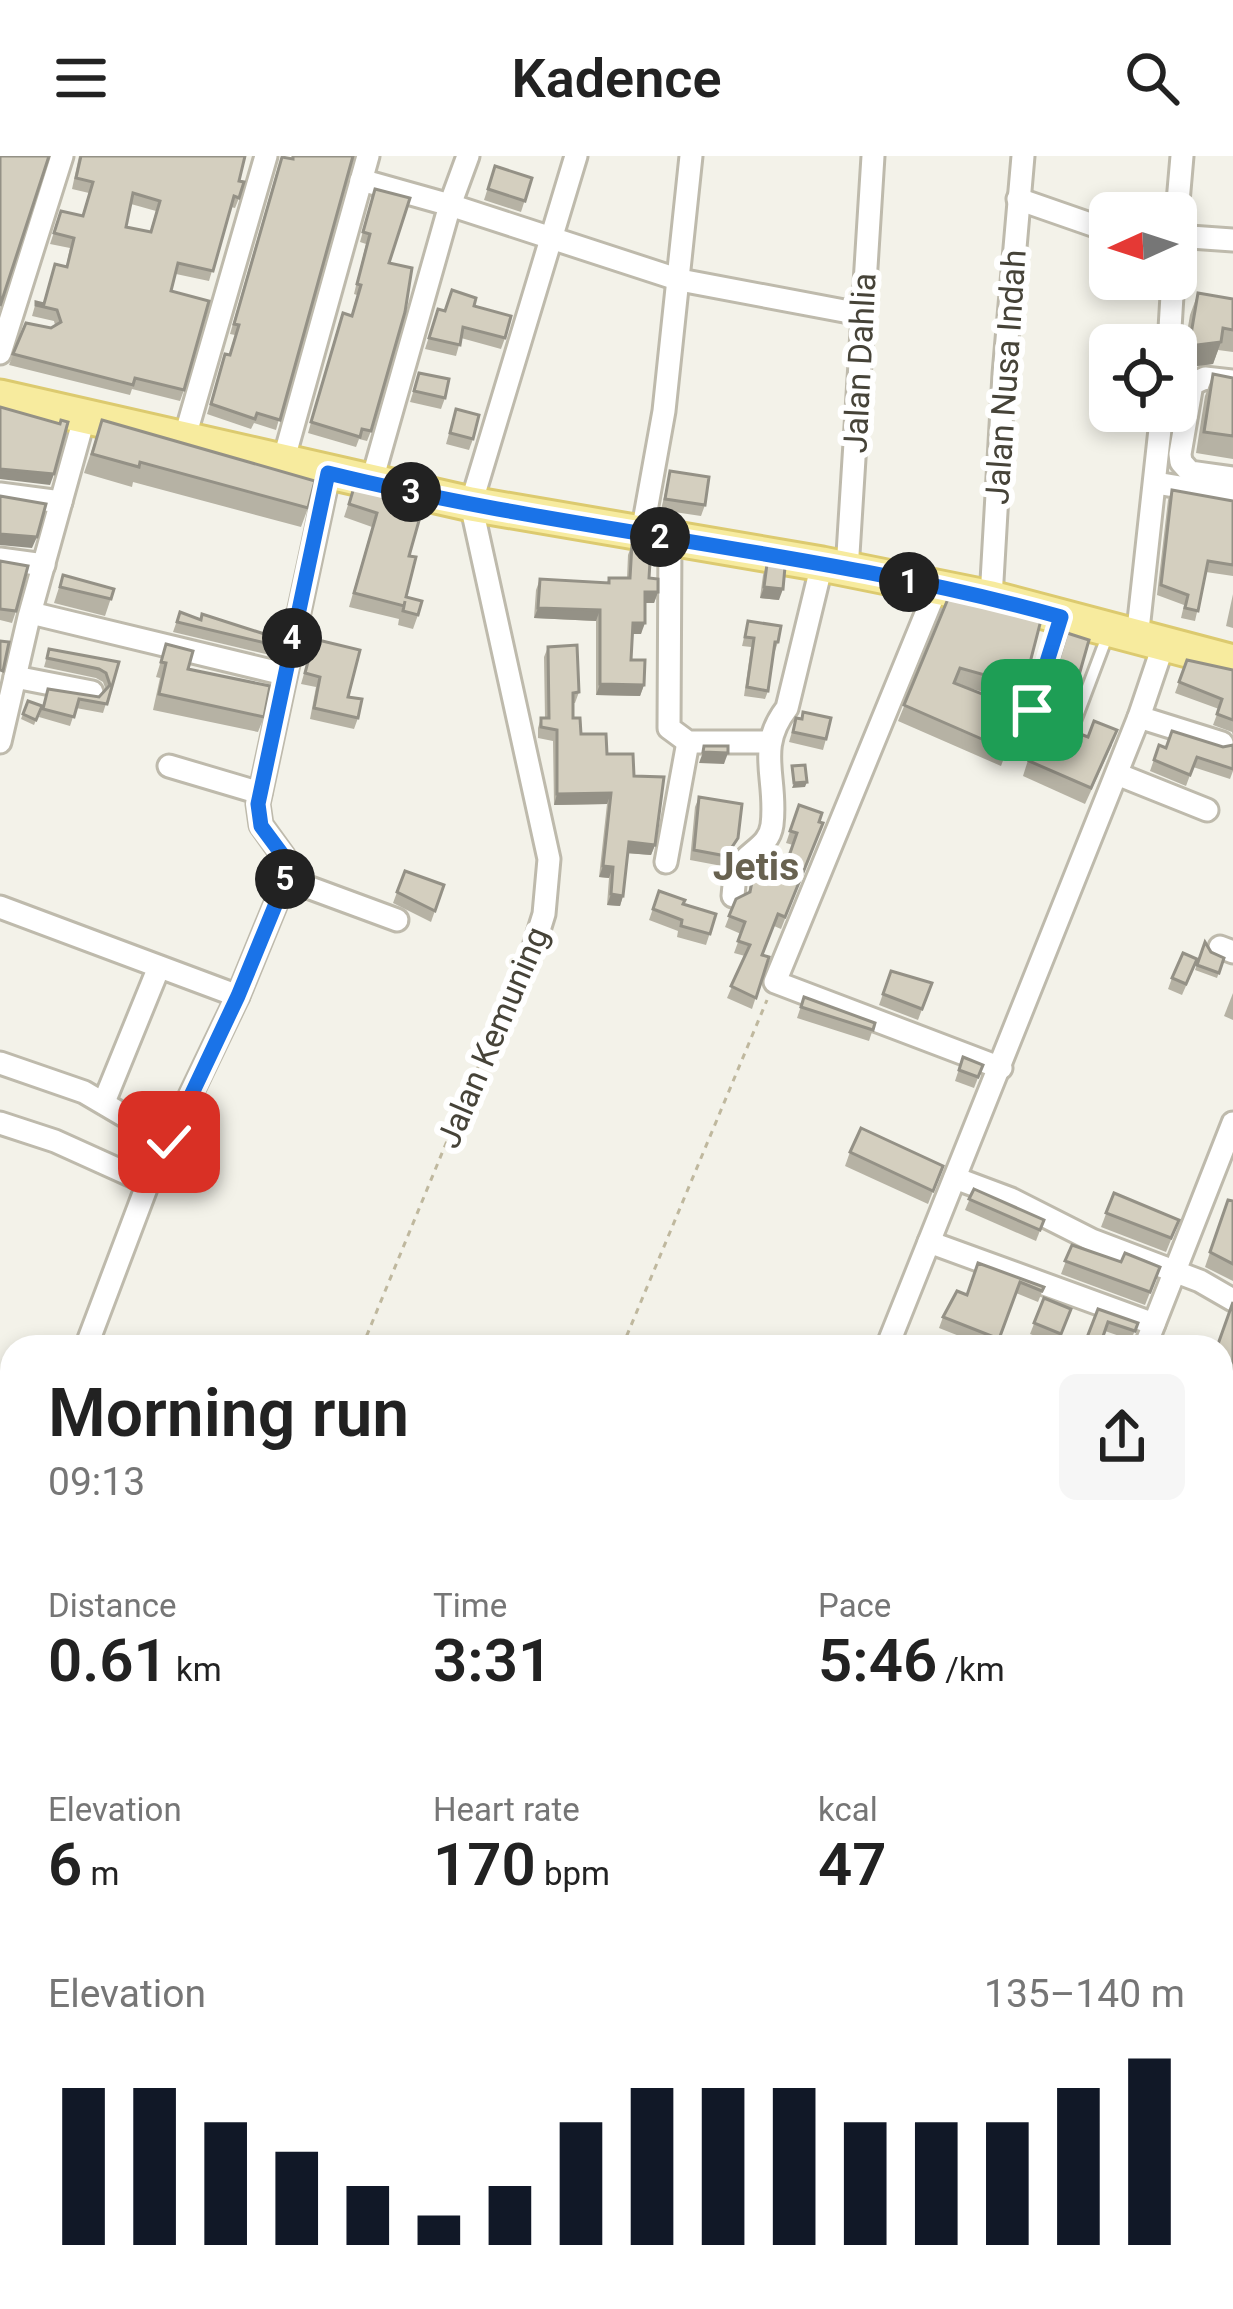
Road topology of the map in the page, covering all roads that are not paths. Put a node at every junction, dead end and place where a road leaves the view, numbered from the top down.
1 (62, 156) edge
2 (266, 156) edge
3 (368, 156) edge
4 (468, 156) edge
5 (576, 156) edge
6 (691, 156) edge
7 (873, 156) edge
8 (1023, 156) edge
9 (1182, 156) edge
10 (361, 180) junction
11 (1179, 192) edge
12 (1018, 199) junction
13 (450, 205) junction
14 (1089, 224) edge
15 (1197, 237) edge
16 (554, 239) junction
17 (1233, 240) edge
18 (680, 280) junction
19 (860, 314) junction
20 (0, 353) edge
21 (1233, 381) edge
22 (0, 397) edge
23 (85, 416) junction
24 (1160, 432) edge
25 (184, 440) junction
26 (283, 462) junction
27 (328, 473) junction
28 (1233, 478) edge
29 (1156, 483) junction
30 (371, 484) junction
31 (0, 494) edge
32 (1233, 496) edge
33 (61, 502) junction
34 (471, 504) junction
35 (656, 536) junction
36 (0, 559) edge
37 (44, 565) junction
38 (835, 567) junction
39 (937, 587) junction
40 (991, 598) junction
41 (31, 613) junction
42 (1061, 617) junction
43 (1136, 638) junction
44 (1233, 662) edge
45 (284, 674) junction
46 (9, 688) edge
47 (92, 692) edge
48 (1139, 717) junction
49 (0, 742) edge
50 (688, 742) junction
51 (768, 742) junction
52 (1222, 743) edge
53 (169, 766) dead end
54 (1117, 774) junction
55 (260, 794) junction
56 (1207, 810) dead end
57 (666, 862) dead end
58 (286, 879) junction
59 (733, 896) edge
60 (0, 907) edge
61 (397, 920) dead end
62 (535, 944) road end
63 (159, 967) junction
64 (238, 996) junction
65 (0, 1064) edge
66 (1001, 1067) junction
67 (104, 1102) junction
68 (0, 1123) edge
69 (1233, 1123) edge
70 (169, 1142) junction
71 (956, 1178) junction
72 (148, 1183) junction
73 (929, 1243) junction
74 (1175, 1271) junction
75 (1233, 1300) edge
76 (1154, 1324) junction
77 (91, 1335) edge
78 (892, 1335) edge
79 (1150, 1335) edge

1 - 20 street
2 - 25 street
3 - 10 street
4 - 13 street
5 - 16 street
6 - 18 street
7 - 19 street, Jalan Dahlia
8 - 12 street, Jalan Nusa Indah
9 - 11 street
10 - 13 street
10 - 26 street
12 - 14 street
12 - 40 street, Jalan Nusa Indah
13 - 16 street
13 - 30 street
15 - 17 street
16 - 18 street
16 - 34 street
18 - 19 street
18 - 35 street
19 - 38 street, Jalan Dahlia
21 - 28 street
22 - 23 main road
23 - 25 main road
23 - 33 street
24 - 29 street
25 - 26 main road
26 - 27 main road
27 - 30 main road
27 - 45 street
29 - 32 street
29 - 43 street
30 - 34 main road
31 - 33 street
33 - 37 street
34 - 35 main road
34 - 62 street, Jalan Kemuning
35 - 38 main road
35 - 50 street
36 - 37 street
37 - 41 street
38 - 39 main road
38 - 51 street, Jalan Dahlia
39 - 40 main road
39 - 66 street
40 - 42 main road
41 - 45 street
41 - 46 street
42 - 43 main road
42 - 43 lane
43 - 44 main road
43 - 48 street
45 - 55 street
46 - 47 street
46 - 49 street
48 - 52 street
48 - 54 street
50 - 51 street
50 - 57 street
51 - 59 street
53 - 55 street
54 - 56 street
54 - 66 street
55 - 58 street
58 - 61 street
58 - 64 street
60 - 63 street
63 - 64 street
63 - 67 street
64 - 70 street
65 - 67 street
66 - 71 street
67 - 70 street
68 - 72 street
69 - 74 street
70 - 72 street
71 - 73 street
71 - 74 street
72 - 77 street
73 - 76 street
73 - 78 street
74 - 75 street
74 - 76 street
76 - 79 street

